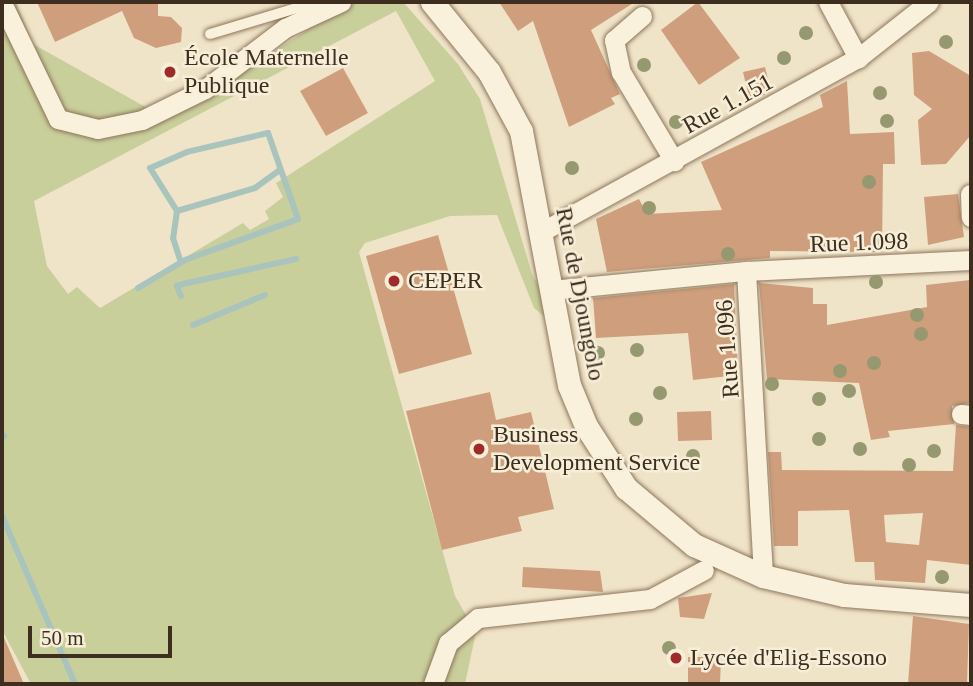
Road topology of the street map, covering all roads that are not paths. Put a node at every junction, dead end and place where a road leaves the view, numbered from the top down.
1 (317, 2) edge
2 (341, 2) edge
3 (432, 2) edge
4 (828, 2) edge
5 (929, 2) edge
6 (2, 3) edge
7 (642, 16) dead end
8 (210, 34) dead end
9 (859, 58) junction
10 (674, 161) junction
11 (970, 194) edge
12 (971, 217) edge
13 (541, 232) junction
14 (971, 260) edge
15 (746, 271) junction
16 (551, 290) junction
17 (704, 570) dead end
18 (763, 576) junction
19 (971, 605) edge
20 (433, 684) edge

1 - 8 lane
2 - 6 street
3 - 13 street, Rue de Djoungolo
4 - 9 street
5 - 9 street, Rue 1.151
7 - 10 street
9 - 10 street, Rue 1.151
10 - 13 street, Rue 1.151
11 - 12 street
13 - 16 street, Rue de Djoungolo
14 - 15 street, Rue 1.098
15 - 16 street, Rue 1.096
15 - 18 street, Rue 1.096
16 - 18 street, Rue de Djoungolo
17 - 20 street
18 - 19 street, Rue de Djoungolo

